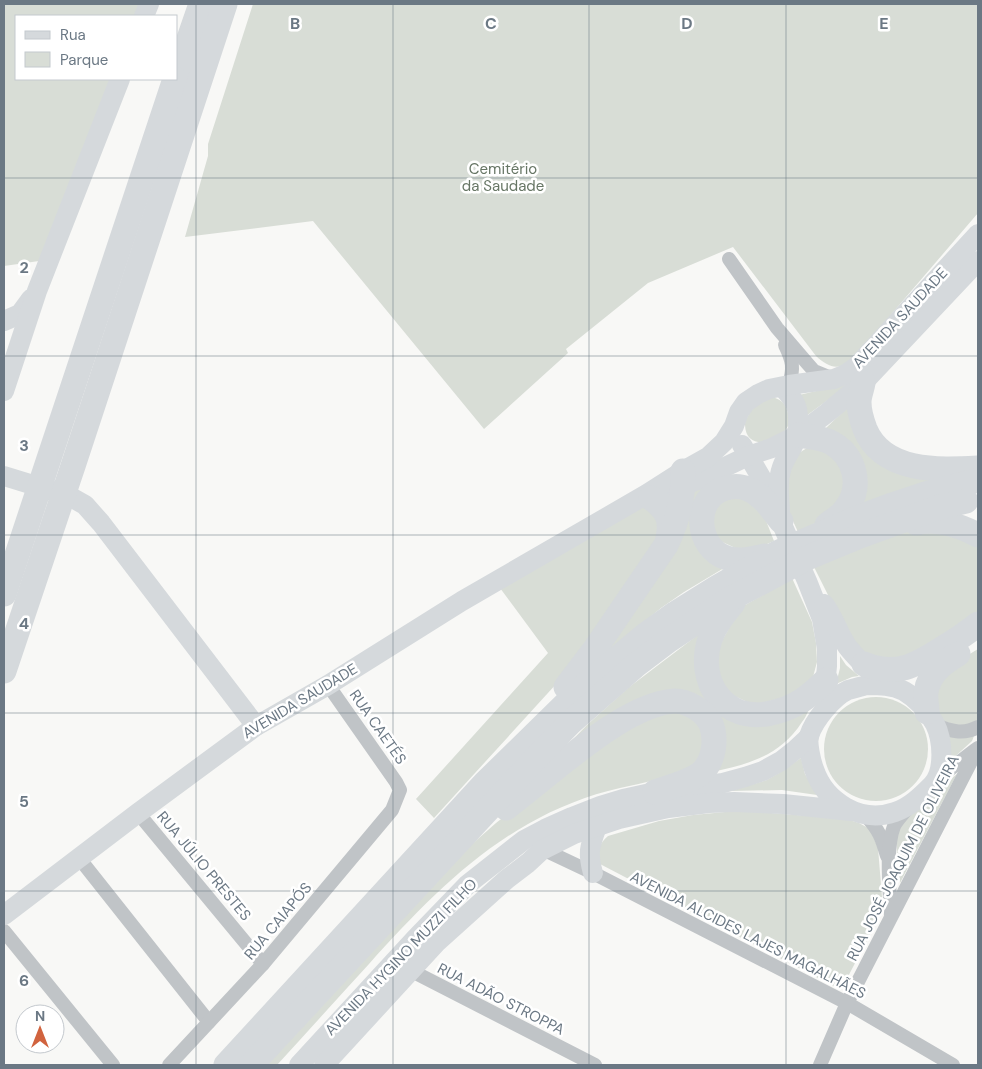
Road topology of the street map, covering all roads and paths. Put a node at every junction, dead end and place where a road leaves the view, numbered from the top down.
1 (200, 4) edge
2 (225, 4) edge
3 (178, 72) edge
4 (120, 80) edge
5 (175, 80) edge
6 (978, 234) edge
7 (729, 259) dead end
8 (978, 261) edge
9 (37, 291) junction
10 (4, 321) edge
11 (24, 327) junction
12 (777, 328) junction
13 (4, 352) edge
14 (834, 379) junction
15 (863, 383) junction
16 (785, 386) junction
17 (4, 391) edge
18 (734, 426) junction
19 (798, 435) junction
20 (748, 456) junction
21 (978, 468) edge
22 (4, 476) edge
23 (690, 478) junction
24 (762, 479) junction
25 (978, 480) edge
26 (651, 498) junction
27 (978, 498) edge
28 (614, 514) junction
29 (781, 520) junction
30 (978, 535) edge
31 (860, 536) junction
32 (807, 539) junction
33 (666, 546) junction
34 (777, 553) junction
35 (807, 581) junction
36 (748, 589) junction
37 (4, 594) edge
38 (978, 624) edge
39 (978, 642) edge
40 (864, 664) junction
41 (4, 671) edge
42 (826, 680) junction
43 (328, 684) junction
44 (888, 686) junction
45 (821, 715) junction
46 (931, 719) junction
47 (256, 726) junction
48 (978, 728) edge
49 (809, 737) junction
50 (978, 748) edge
51 (936, 780) junction
52 (485, 783) junction
53 (400, 790) joint
54 (655, 792) junction
55 (910, 805) junction
56 (138, 813) junction
57 (858, 813) junction
58 (597, 826) junction
59 (524, 840) junction
60 (542, 850) junction
61 (79, 858) junction
62 (889, 863) junction
63 (593, 873) junction
64 (408, 894) junction
65 (4, 915) edge
66 (891, 916) junction
67 (4, 931) edge
68 (263, 964) junction
69 (402, 966) junction
70 (847, 1003) junction
71 (209, 1022) junction
72 (113, 1065) edge
73 (169, 1065) edge
74 (226, 1065) edge
75 (251, 1065) edge
76 (299, 1065) edge
77 (324, 1065) edge
78 (594, 1065) edge
79 (820, 1065) edge
80 (953, 1065) edge

1 - 3 highway
2 - 41 highway
4 - 9 main road
5 - 37 highway
6 - 14 main road, AVENIDA SAUDADE
7 - 12 street
8 - 15 main road, AVENIDA SAUDADE
9 - 10 main road
9 - 11 main road
11 - 13 main road
11 - 17 main road
12 - 14 street
12 - 16 street
14 - 16 main road, AVENIDA SAUDADE
15 - 19 main road, AVENIDA SAUDADE
15 - 21 highway
16 - 18 main road
16 - 19 main road
18 - 20 main road
18 - 23 main road
19 - 20 main road
19 - 29 main road
19 - 32 highway
20 - 23 main road
20 - 24 main road
22 - 47 main road
23 - 24 main road
23 - 26 main road
23 - 28 main road
23 - 33 highway
24 - 29 main road
25 - 32 highway
26 - 28 main road
26 - 33 highway
27 - 31 highway
28 - 43 main road, AVENIDA SAUDADE
29 - 34 highway
29 - 35 main road
30 - 31 highway
31 - 36 highway
32 - 34 highway
33 - 52 highway
34 - 52 highway
35 - 40 main road
35 - 42 main road
36 - 42 highway
36 - 64 highway
38 - 40 highway
39 - 46 highway
40 - 44 main road
42 - 45 main road
43 - 47 main road, AVENIDA SAUDADE
43 - 53 street, RUA CAETÉS
44 - 45 main road
44 - 46 main road
45 - 49 main road
46 - 48 street
46 - 51 main road
47 - 56 main road, AVENIDA SAUDADE
49 - 54 main road, AVENIDA HYGINO MUZZI FILHO
49 - 57 main road
50 - 51 street
50 - 66 street, RUA JOSÉ JOAQUIM DE OLIVEIRA
51 - 55 main road
52 - 74 highway
53 - 68 street, RUA CAIAPÓS
54 - 59 main road, AVENIDA HYGINO MUZZI FILHO
54 - 64 highway
55 - 57 main road
55 - 62 street
56 - 61 main road, AVENIDA SAUDADE
56 - 68 street, RUA JÚLIO PRESTES
57 - 58 main road, AVENIDA HYGINO MUZZI FILHO
57 - 62 street
58 - 60 main road, AVENIDA HYGINO MUZZI FILHO
58 - 63 main road
59 - 60 street, AVENIDA ALCIDES LAJES MAGALHÃES
59 - 69 main road, AVENIDA HYGINO MUZZI FILHO
60 - 63 street, AVENIDA ALCIDES LAJES MAGALHÃES
60 - 69 main road, AVENIDA HYGINO MUZZI FILHO
61 - 65 main road, AVENIDA SAUDADE
61 - 71 street
62 - 66 street
63 - 70 street, AVENIDA ALCIDES LAJES MAGALHÃES
64 - 75 highway
66 - 70 street, RUA JOSÉ JOAQUIM DE OLIVEIRA
67 - 72 street
68 - 71 street, RUA CAIAPÓS
69 - 76 main road, AVENIDA HYGINO MUZZI FILHO
69 - 77 main road, AVENIDA HYGINO MUZZI FILHO
69 - 78 street, RUA ADÃO STROPPA
70 - 79 street, RUA JOSÉ JOAQUIM DE OLIVEIRA
70 - 80 street, AVENIDA ALCIDES LAJES MAGALHÃES
71 - 73 street, RUA CAIAPÓS

